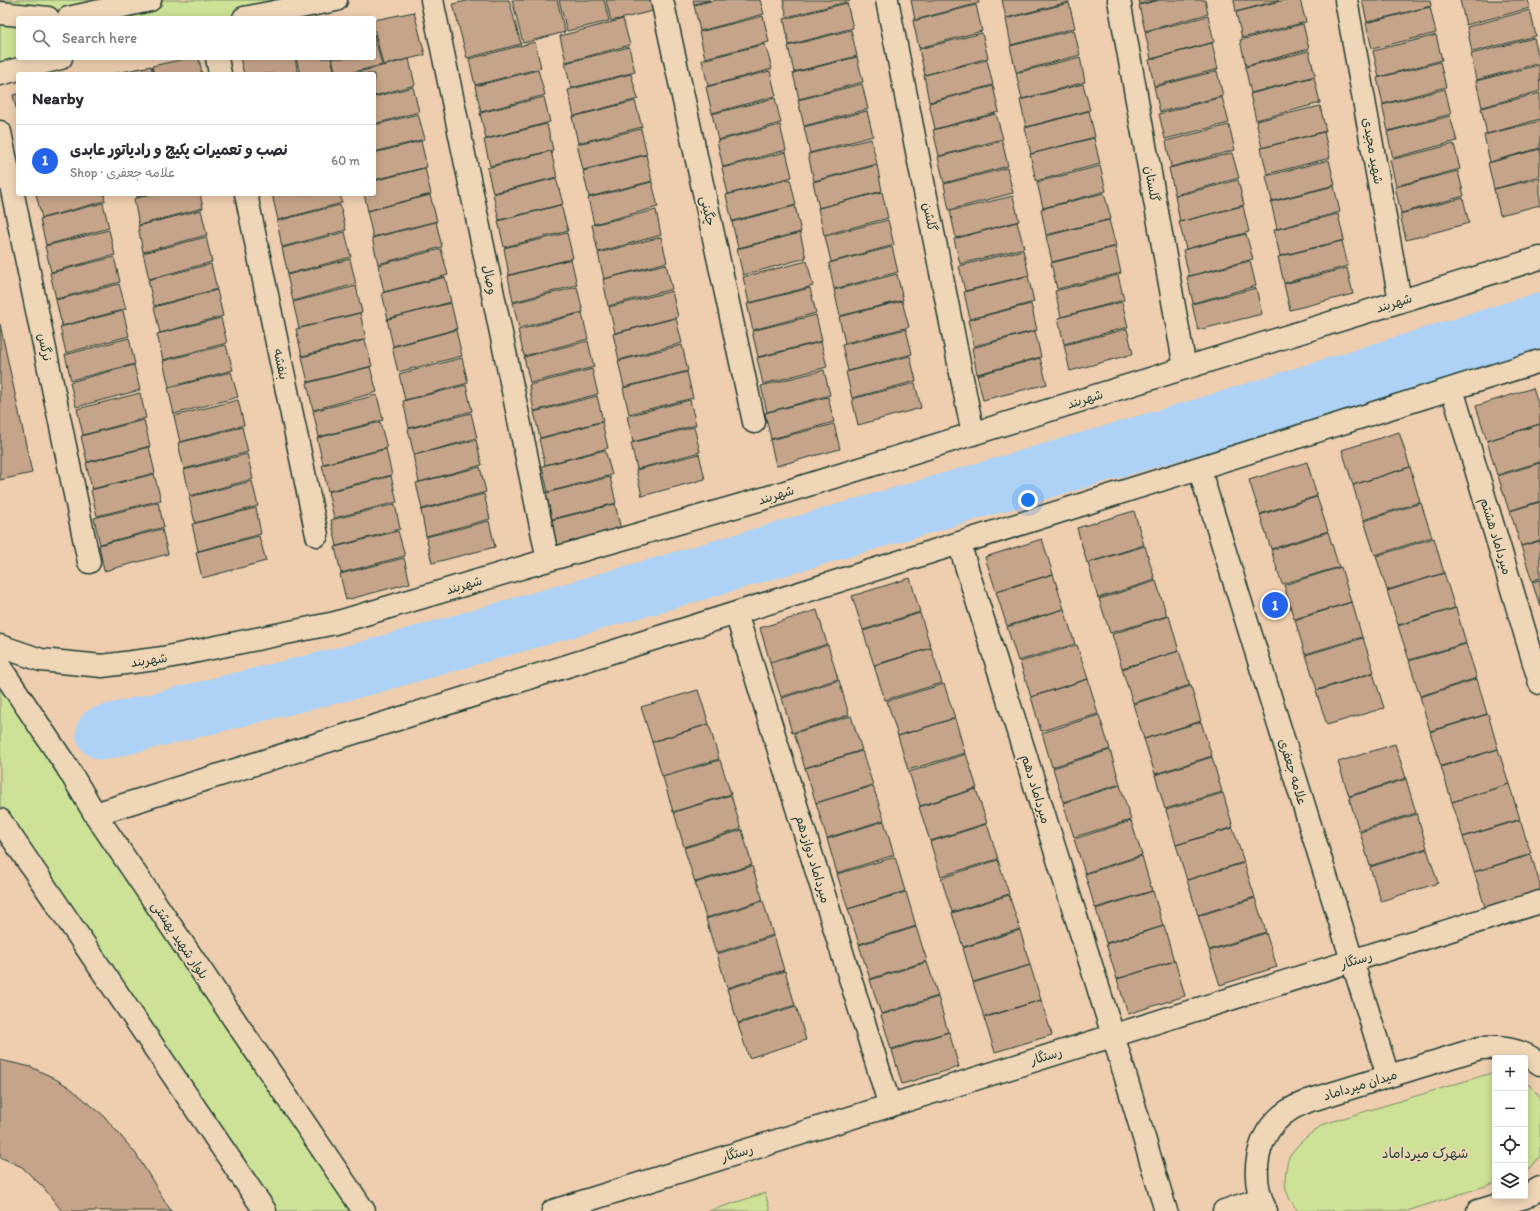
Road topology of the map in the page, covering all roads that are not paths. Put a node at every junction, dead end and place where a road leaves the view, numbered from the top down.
1 (150, 0) edge
2 (336, 0) edge
3 (432, 0) edge
4 (662, 0) edge
5 (887, 0) edge
6 (1119, 0) edge
7 (1346, 0) edge
8 (0, 12) edge
9 (32, 16) edge
10 (77, 16) edge
11 (254, 16) edge
12 (53, 60) edge
13 (217, 60) edge
14 (220, 72) edge
15 (0, 74) edge
16 (0, 132) edge
17 (246, 196) edge
18 (1540, 258) edge
19 (1400, 301) junction
20 (1540, 362) edge
21 (1185, 368) junction
22 (1452, 389) junction
23 (754, 422) dead end
24 (973, 434) junction
25 (1198, 468) junction
26 (317, 535) dead end
27 (959, 543) junction
28 (548, 560) junction
29 (89, 562) dead end
30 (736, 613) junction
31 (0, 646) edge
32 (0, 667) edge
33 (1540, 683) edge
34 (95, 814) junction
35 (0, 820) edge
36 (0, 844) edge
37 (21, 850) junction
38 (1540, 902) edge
39 (1352, 961) junction
40 (1113, 1035) junction
41 (1540, 1064) edge
42 (1388, 1076) junction
43 (890, 1106) junction
44 (1540, 1188) edge
45 (1263, 1205) edge
46 (265, 1211) edge
47 (364, 1211) edge
48 (553, 1211) edge
49 (1166, 1211) edge
50 (1224, 1211) edge
51 (1478, 1211) edge

1 - 10 street
2 - 11 street
3 - 28 street, وصال
4 - 23 street, چگینی
5 - 24 street, گلشن
6 - 21 street, گلستان
7 - 19 street, شهید مجیدی
8 - 9 street
12 - 15 street
13 - 14 street
16 - 29 street, نرگس
17 - 26 street, بنفشه
18 - 19 street, شهربند
19 - 21 street, شهربند
20 - 22 street
21 - 24 street, شهربند
22 - 25 street
22 - 33 street, میرداماد هشتم
24 - 28 street, شهربند
25 - 27 street
25 - 39 street, علامه جعفری
27 - 30 street
27 - 40 street, میرداماد دهم
28 - 31 street, شهربند
30 - 34 street
30 - 43 street, میرداماد دوازدهم
32 - 34 street, بلوار شهید بهشتی
34 - 47 street, بلوار شهید بهشتی
35 - 37 street
36 - 37 street
37 - 46 street
38 - 39 street, رستگار
39 - 40 street, رستگار
39 - 42 street, علامه جعفری
40 - 43 street, رستگار
40 - 49 street, میرداماد دهم
41 - 42 street, میدان میرداماد
42 - 45 street, میدان میرداماد
43 - 48 street, رستگار
44 - 51 street
45 - 50 street

